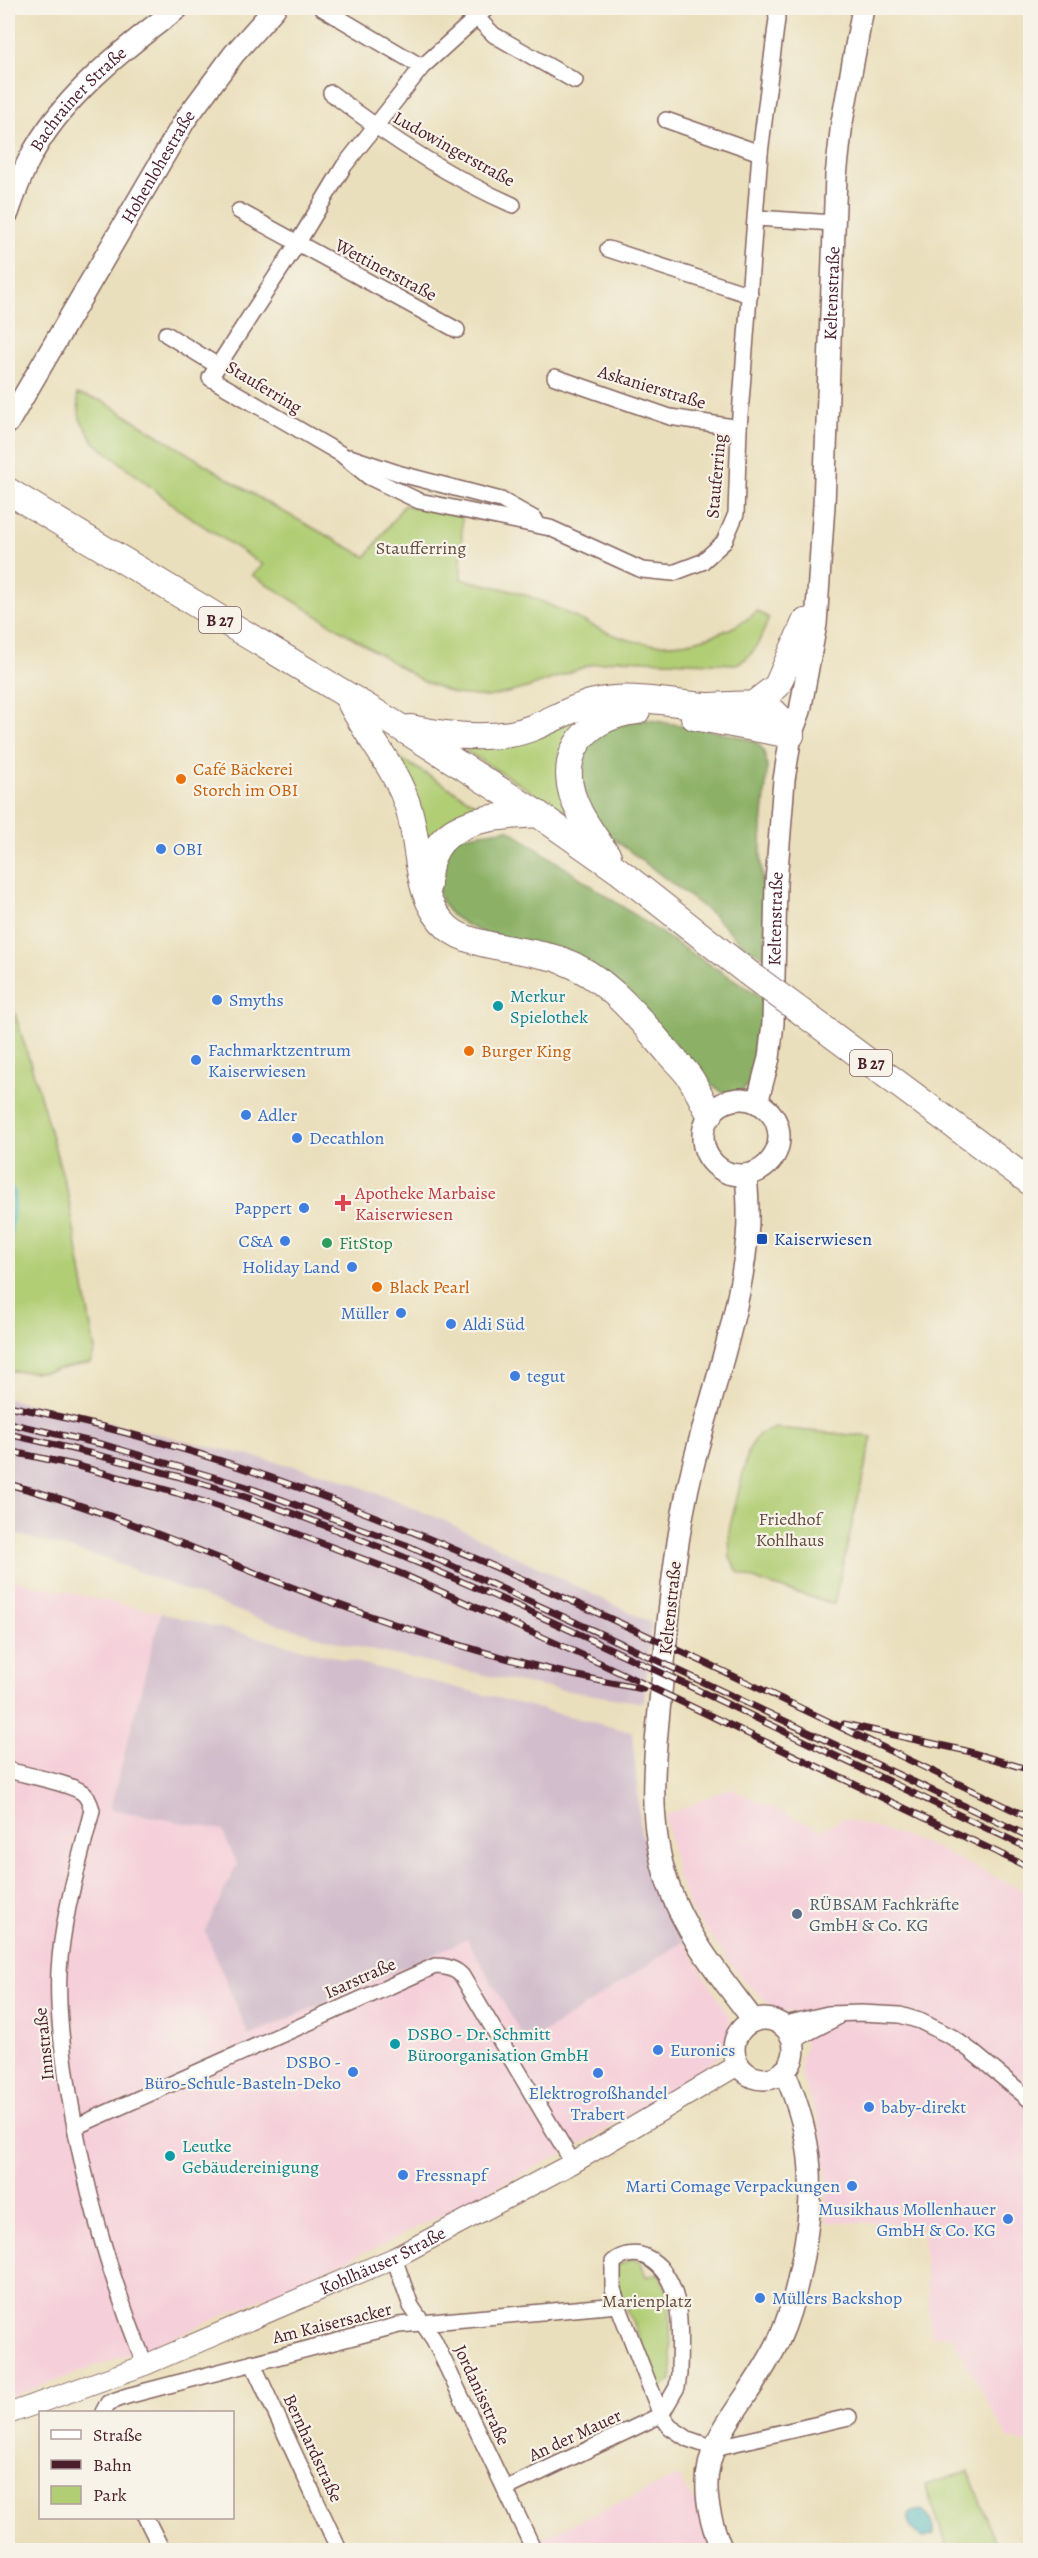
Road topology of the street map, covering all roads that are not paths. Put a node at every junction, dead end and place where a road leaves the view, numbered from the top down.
1 (178, 8) edge
2 (275, 8) edge
3 (322, 8) edge
4 (776, 8) edge
5 (863, 8) edge
6 (481, 12) edge
7 (422, 68) junction
8 (575, 81) dead end
9 (331, 93) dead end
10 (666, 120) dead end
11 (376, 128) junction
12 (760, 153) junction
13 (513, 205) dead end
14 (240, 211) dead end
15 (8, 213) edge
16 (756, 218) junction
17 (834, 223) junction
18 (297, 244) junction
19 (609, 249) dead end
20 (750, 295) junction
21 (457, 330) dead end
22 (166, 334) dead end
23 (218, 366) junction
24 (555, 377) dead end
25 (8, 423) edge
26 (739, 428) junction
27 (341, 454) junction
28 (8, 491) edge
29 (550, 528) junction
30 (818, 581) junction
31 (805, 622) junction
32 (348, 698) junction
33 (751, 706) junction
34 (395, 724) junction
35 (791, 735) junction
36 (538, 814) junction
37 (619, 871) junction
38 (431, 906) junction
39 (757, 1103) junction
40 (718, 1108) junction
41 (746, 1175) junction
42 (1030, 1182) edge
43 (8, 1770) edge
44 (754, 2021) junction
45 (787, 2033) junction
46 (738, 2065) junction
47 (784, 2071) junction
48 (1030, 2100) edge
49 (75, 2127) junction
50 (573, 2163) junction
51 (394, 2258) junction
52 (618, 2305) junction
53 (424, 2324) junction
54 (252, 2362) junction
55 (145, 2365) junction
56 (104, 2411) edge
57 (8, 2414) edge
58 (661, 2415) junction
59 (849, 2417) dead end
60 (714, 2448) junction
61 (505, 2489) junction
62 (147, 2519) edge
63 (162, 2550) edge
64 (339, 2550) edge
65 (534, 2550) edge
66 (722, 2550) edge

1 - 15 main road, Bachrainer Straße
2 - 25 main road, Hohenlohestraße
3 - 7 street
4 - 12 street, Stauferring
5 - 17 main road, Keltenstraße
6 - 7 street, Stauferring
6 - 8 street
7 - 11 street, Stauferring
9 - 11 street
10 - 12 street
11 - 13 street, Ludowingerstraße
11 - 18 street, Stauferring
12 - 16 street, Stauferring
14 - 18 street
16 - 17 street
16 - 20 street, Stauferring
17 - 30 main road, Keltenstraße
18 - 21 street, Wettinerstraße
18 - 23 street, Stauferring
19 - 20 street
20 - 26 street, Stauferring
22 - 23 street, Stauferring
23 - 27 street, Stauferring
24 - 26 street, Askanierstraße
26 - 29 street, Stauferring
27 - 29 street, Stauferring
27 - 29 street, Stauferring
28 - 32 highway, B 27
30 - 31 main road, Keltenstraße
30 - 35 main road, Keltenstraße
31 - 33 highway
31 - 35 main road, Keltenstraße
32 - 34 highway, B 27
32 - 38 highway
33 - 34 highway
33 - 35 highway
34 - 36 highway, B 27
35 - 37 highway
35 - 39 main road, Keltenstraße
36 - 37 highway, B 27
36 - 38 highway
37 - 42 highway, B 27, bridge
38 - 40 highway
39 - 40 main road
39 - 41 main road
40 - 41 main road
41 - 44 main road, Keltenstraße
43 - 49 street, Innstraße
44 - 45 main road
44 - 46 main road
45 - 47 main road
45 - 48 street
46 - 47 main road
46 - 50 street, Kohlhäuser Straße
47 - 60 main road
49 - 50 street, Isarstraße
49 - 55 street, Innstraße
50 - 51 street, Kohlhäuser Straße
51 - 53 street, Jordanisstraße
51 - 55 street, Kohlhäuser Straße
52 - 53 street, Am Kaisersacker
52 - 58 street
52 - 58 street
53 - 54 street, Am Kaisersacker
53 - 61 street, Jordanisstraße
54 - 56 street, Am Kaisersacker
54 - 64 street, Bernhardstraße
55 - 57 street, Kohlhäuser Straße
58 - 60 street
58 - 61 street, An der Mauer
59 - 60 street
60 - 66 main road
61 - 65 street, Jordanisstraße
62 - 63 street

